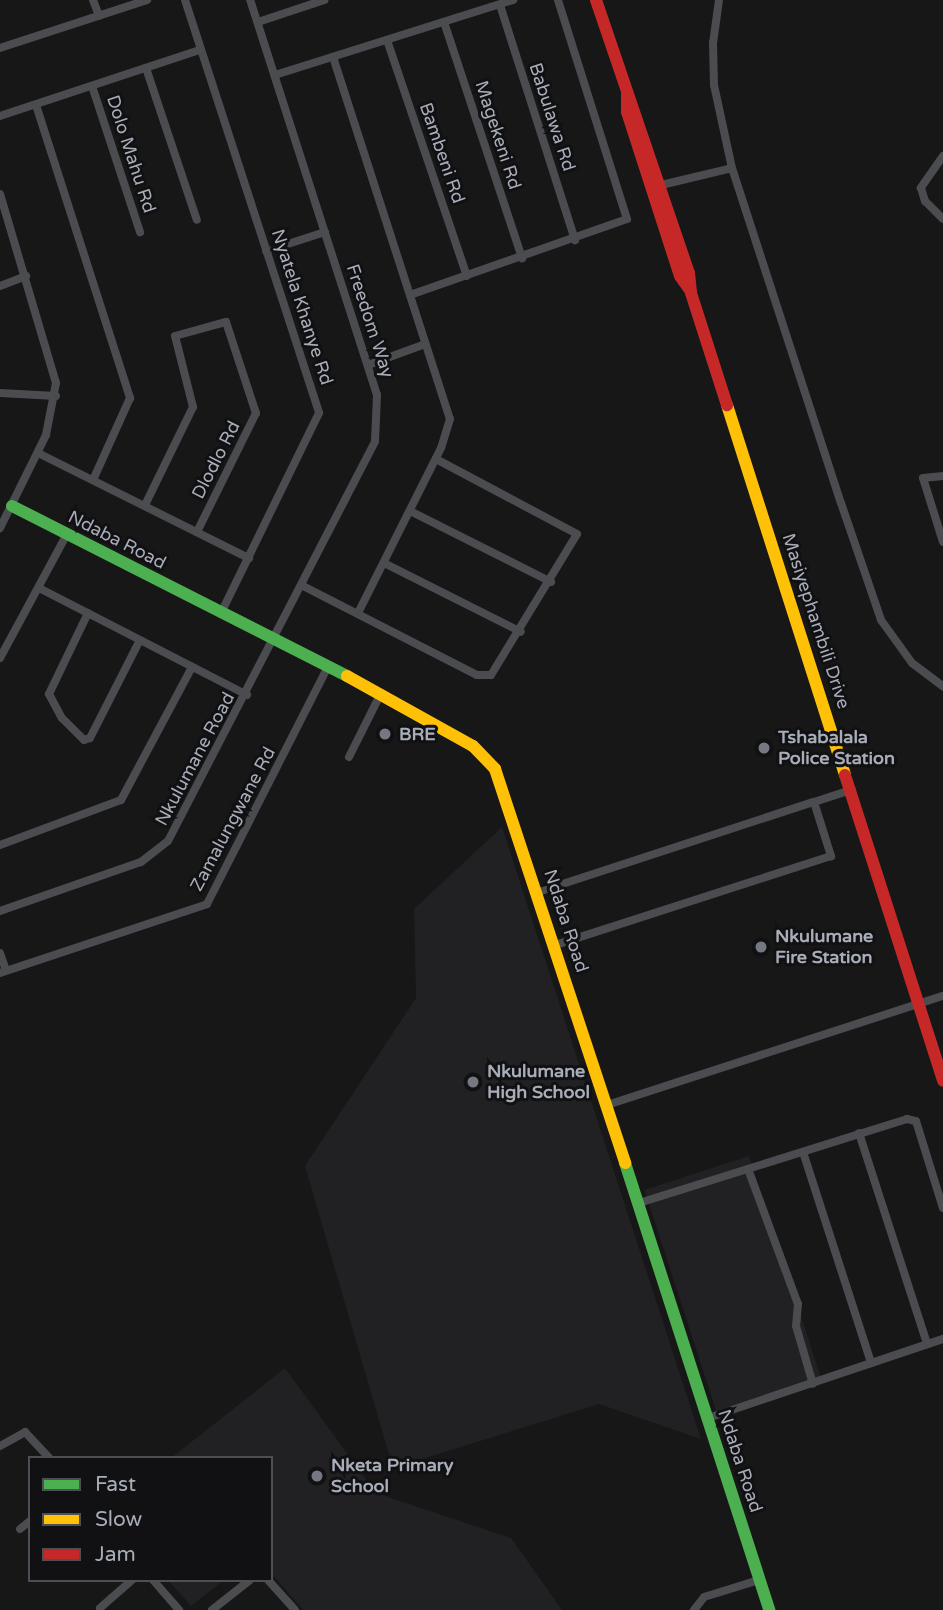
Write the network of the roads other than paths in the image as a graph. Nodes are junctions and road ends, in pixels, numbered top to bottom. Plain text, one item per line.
1 (93, 0) edge
2 (147, 0) edge
3 (185, 0) edge
4 (250, 0) edge
5 (324, 0) edge
6 (513, 0) edge
7 (558, 0) edge
8 (596, 0) edge
9 (719, 0) edge
10 (500, 5) junction
11 (99, 16) junction
12 (258, 22) junction
13 (444, 22) junction
14 (387, 40) junction
15 (0, 48) edge
16 (200, 50) junction
17 (333, 57) junction
18 (146, 68) junction
19 (275, 75) junction
20 (92, 86) junction
21 (36, 104) junction
22 (0, 116) edge
23 (943, 156) edge
24 (732, 168) junction
25 (656, 186) junction
26 (0, 194) edge
27 (943, 219) edge
28 (197, 220) dead end
29 (4, 222) edge
30 (140, 232) dead end
31 (324, 232) junction
32 (575, 240) junction
33 (266, 251) junction
34 (522, 258) junction
35 (26, 276) junction
36 (467, 276) junction
37 (0, 286) edge
38 (410, 295) junction
39 (425, 344) junction
40 (368, 365) junction
41 (0, 393) edge
42 (56, 396) junction
43 (38, 453) junction
44 (436, 459) junction
45 (943, 476) edge
46 (93, 480) junction
47 (145, 505) junction
48 (12, 506) junction
49 (410, 511) junction
50 (0, 528) edge
51 (197, 531) junction
52 (66, 534) junction
53 (943, 542) edge
54 (250, 558) junction
55 (384, 564) junction
56 (551, 582) junction
57 (303, 586) junction
58 (39, 588) junction
59 (88, 613) junction
60 (221, 613) junction
61 (358, 613) junction
62 (521, 632) junction
63 (140, 640) junction
64 (275, 640) junction
65 (0, 658) edge
66 (192, 667) junction
67 (328, 667) junction
68 (943, 686) edge
69 (381, 693) junction
70 (247, 695) junction
71 (349, 757) dead end
72 (852, 790) junction
73 (814, 802) junction
74 (0, 845) edge
75 (538, 892) junction
76 (0, 911) edge
77 (555, 945) junction
78 (0, 953) edge
79 (3, 972) edge
80 (943, 996) edge
81 (918, 1004) junction
82 (943, 1081) edge
83 (607, 1105) junction
84 (859, 1133) junction
85 (803, 1152) junction
86 (748, 1169) junction
87 (639, 1203) junction
88 (943, 1208) edge
89 (943, 1339) edge
90 (927, 1344) junction
91 (871, 1363) junction
92 (813, 1384) junction
93 (708, 1418) junction
94 (0, 1446) edge
95 (47, 1456) edge
96 (28, 1523) edge
97 (20, 1529) dead end
98 (759, 1580) junction
99 (130, 1582) edge
100 (155, 1582) edge
101 (247, 1582) edge
102 (270, 1582) edge
103 (100, 1608) dead end
104 (179, 1610) edge
105 (212, 1610) edge
106 (295, 1610) edge
107 (694, 1610) edge
108 (769, 1610) edge

1 - 11 street
2 - 11 street
3 - 16 street, Nyatela Khanye Rd
4 - 12 street, Freedom Way
5 - 12 street
6 - 10 street
7 - 32 street
8 - 25 street, Masiyephambili Drive
9 - 24 street
10 - 13 street
10 - 32 street, Babulawa Rd
11 - 15 street
12 - 19 street, Freedom Way
13 - 14 street
13 - 34 street, Magekeni Rd
14 - 17 street
14 - 36 street, Bambeni Rd
16 - 18 street
16 - 33 street, Nyatela Khanye Rd
17 - 19 street
17 - 38 street
18 - 20 street
18 - 28 street
19 - 31 street, Freedom Way
20 - 21 street
20 - 30 street, Dolo Mahu Rd
21 - 22 street
21 - 46 street
23 - 27 street
24 - 25 street
24 - 68 street
25 - 72 street, Masiyephambili Drive
26 - 29 street
29 - 35 street
31 - 33 street
31 - 40 street, Freedom Way
32 - 34 street
33 - 54 street, Nyatela Khanye Rd
34 - 36 street
35 - 37 street
35 - 42 street
36 - 38 street
38 - 39 street
39 - 40 street
39 - 44 street
40 - 57 street, Freedom Way
41 - 42 street
42 - 43 street
43 - 46 street
43 - 48 street
44 - 49 street
44 - 56 street
45 - 53 street
46 - 47 street
47 - 51 street
47 - 51 street, Dlodlo Rd
48 - 50 street
48 - 52 street, Ndaba Road
49 - 55 street
49 - 56 street
51 - 54 street
52 - 58 street
52 - 60 street, Ndaba Road
54 - 60 street, Nyatela Khanye Rd
55 - 61 street
55 - 62 street
56 - 62 street
57 - 61 street
57 - 64 street, Freedom Way
58 - 59 street
58 - 65 street
59 - 63 street
59 - 63 street
60 - 64 street, Ndaba Road
61 - 62 street
63 - 66 street
64 - 67 street, Ndaba Road
64 - 70 street, Nkulumane Road
66 - 70 street
66 - 74 street
67 - 69 street, Ndaba Road
67 - 79 street, Zamalungwane Rd
69 - 71 street
69 - 75 street, Ndaba Road
70 - 76 street, Nkulumane Road
72 - 73 street
72 - 81 street, Masiyephambili Drive
73 - 75 street
73 - 77 street
75 - 77 street, Ndaba Road
77 - 83 street, Ndaba Road
78 - 79 street
80 - 81 street
81 - 82 street, Masiyephambili Drive
81 - 83 street
83 - 87 street, Ndaba Road
84 - 85 street
84 - 88 street
84 - 90 street
85 - 86 street
85 - 91 street
86 - 87 street
86 - 92 street
87 - 93 street, Ndaba Road
89 - 90 street
90 - 91 street
91 - 92 street
92 - 93 street
93 - 98 street, Ndaba Road
94 - 95 street
96 - 97 street
98 - 107 street
98 - 108 street, Ndaba Road
99 - 103 street
100 - 104 street
101 - 105 street
102 - 106 street

